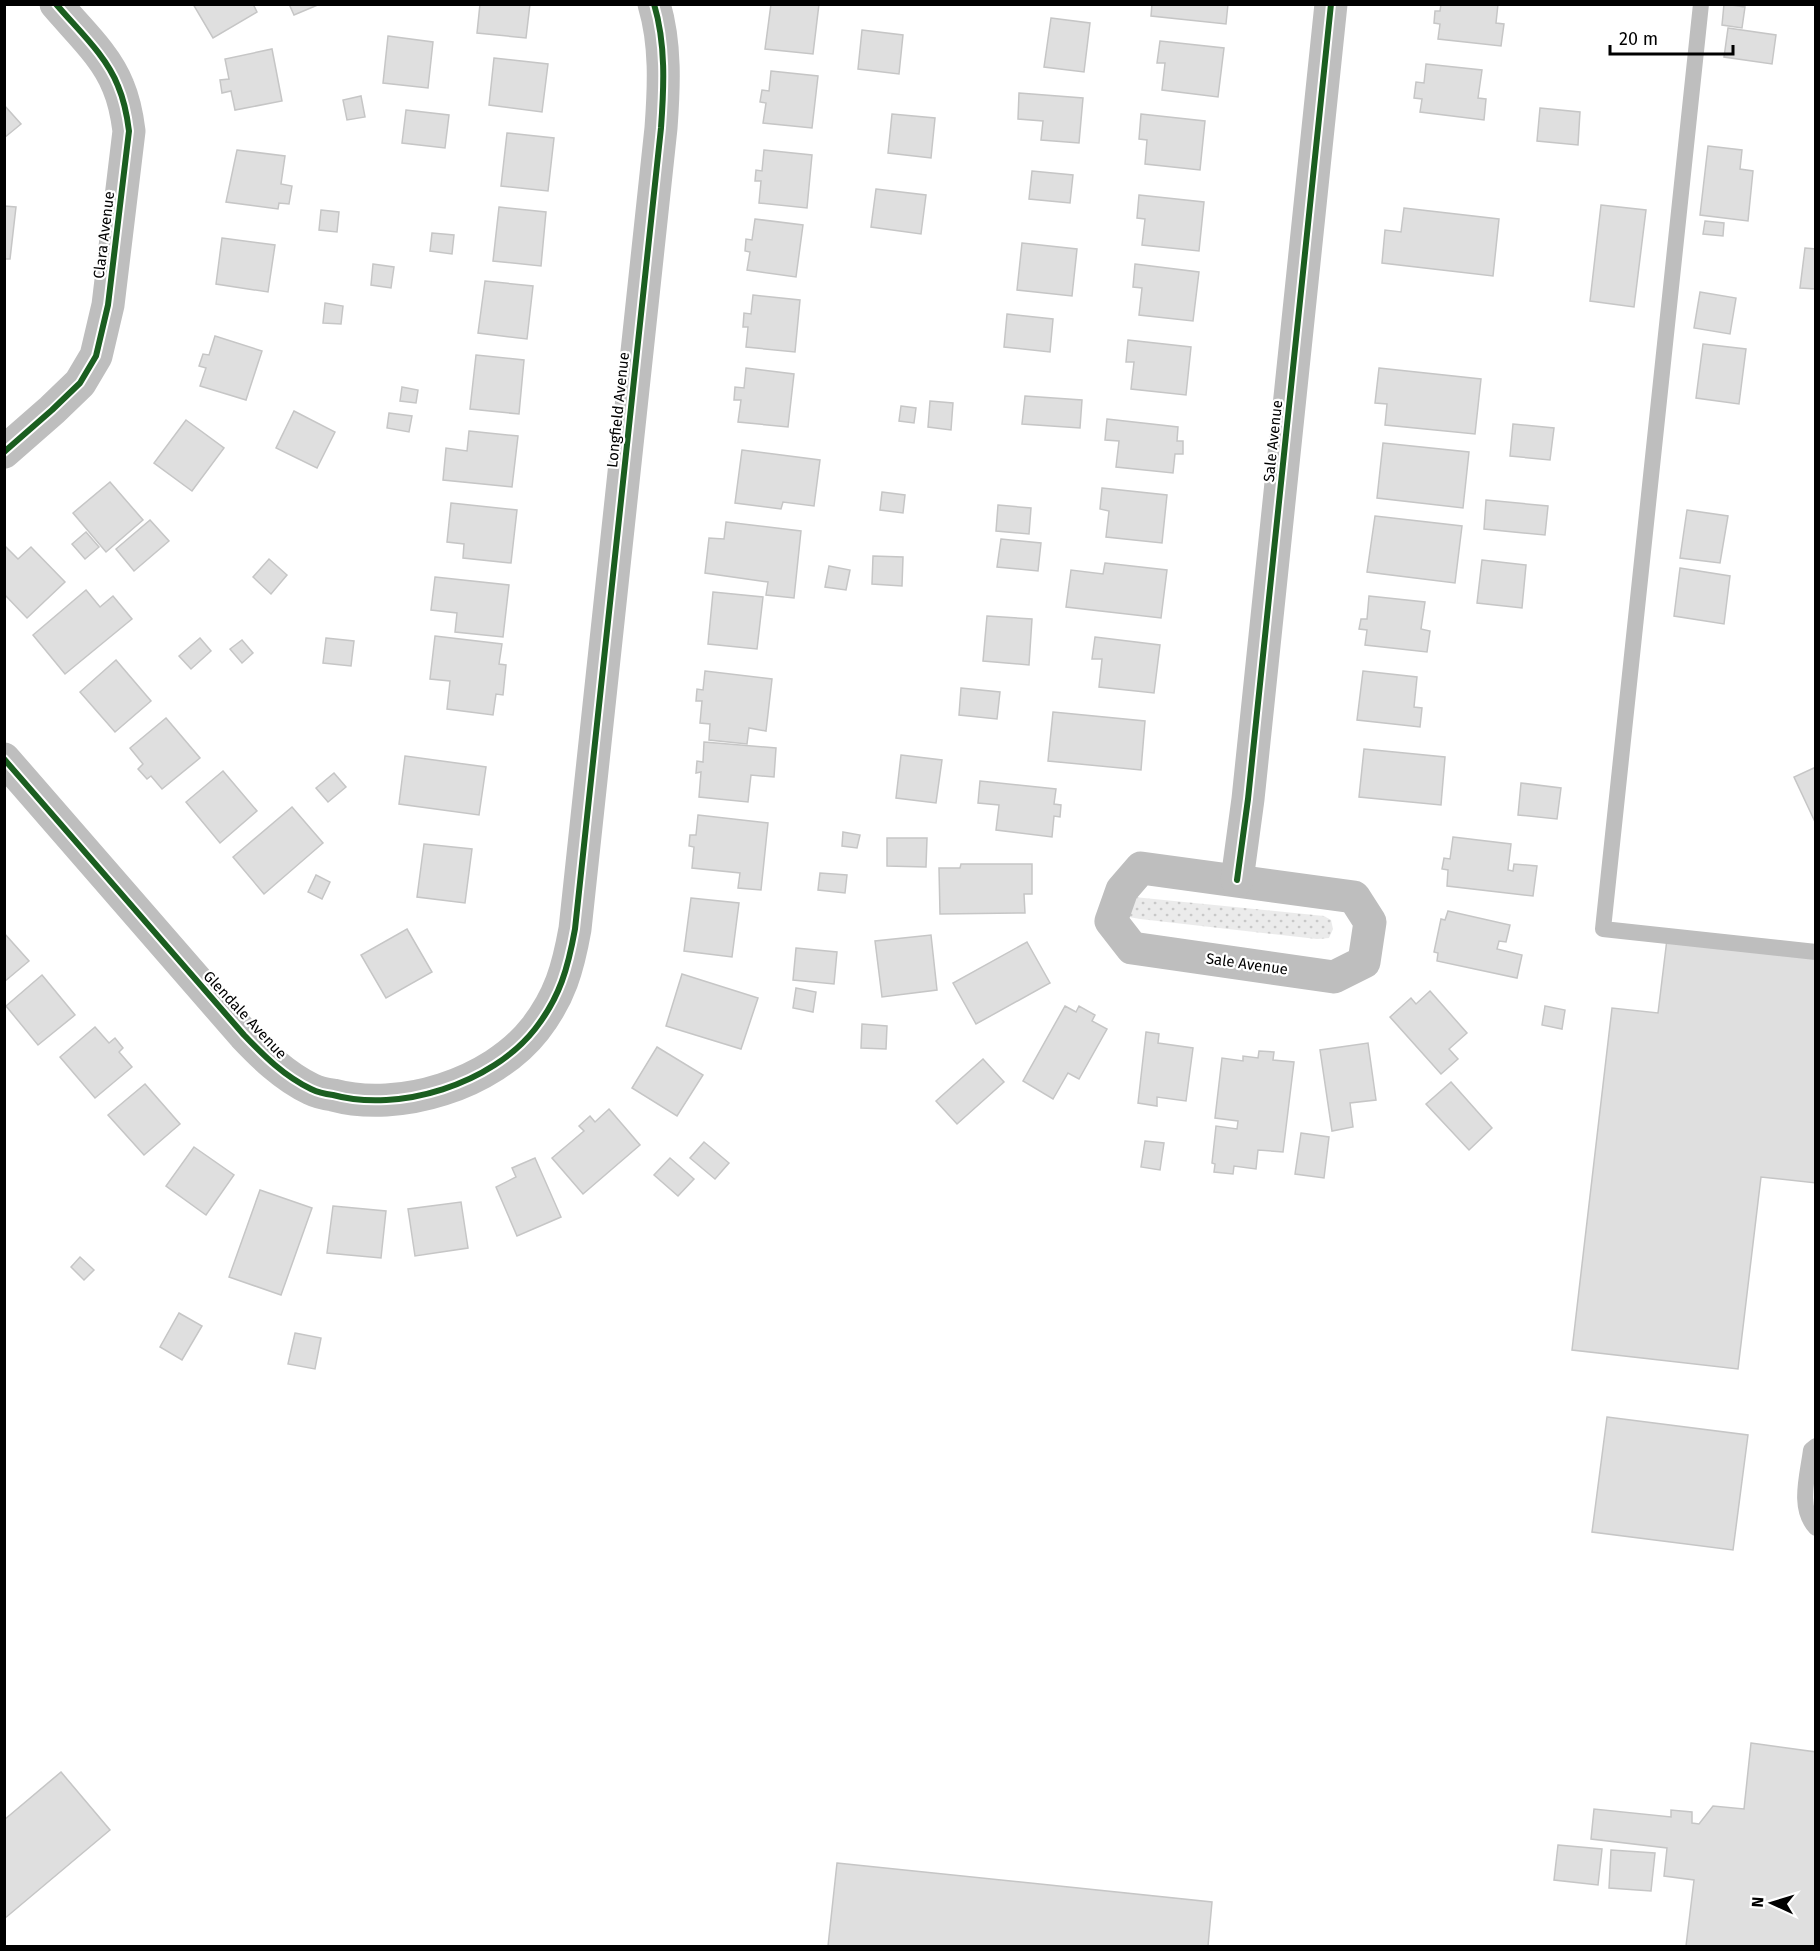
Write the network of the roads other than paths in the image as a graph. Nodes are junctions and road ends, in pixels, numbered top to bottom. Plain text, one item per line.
1 (56, 4) edge
2 (654, 4) edge
3 (1331, 4) edge
4 (1701, 4) edge
5 (4, 452) edge
6 (4, 759) edge
7 (586, 819) joint
8 (1237, 880) junction
9 (1815, 952) edge
10 (1815, 1446) edge
11 (1815, 1528) edge

1 - 5 street, Clara Avenue
2 - 7 street, Longfield Avenue
3 - 8 street, Sale Avenue
4 - 9 lane
6 - 7 street, Glendale Avenue
8 - 8 street, Sale Avenue
10 - 11 lane

